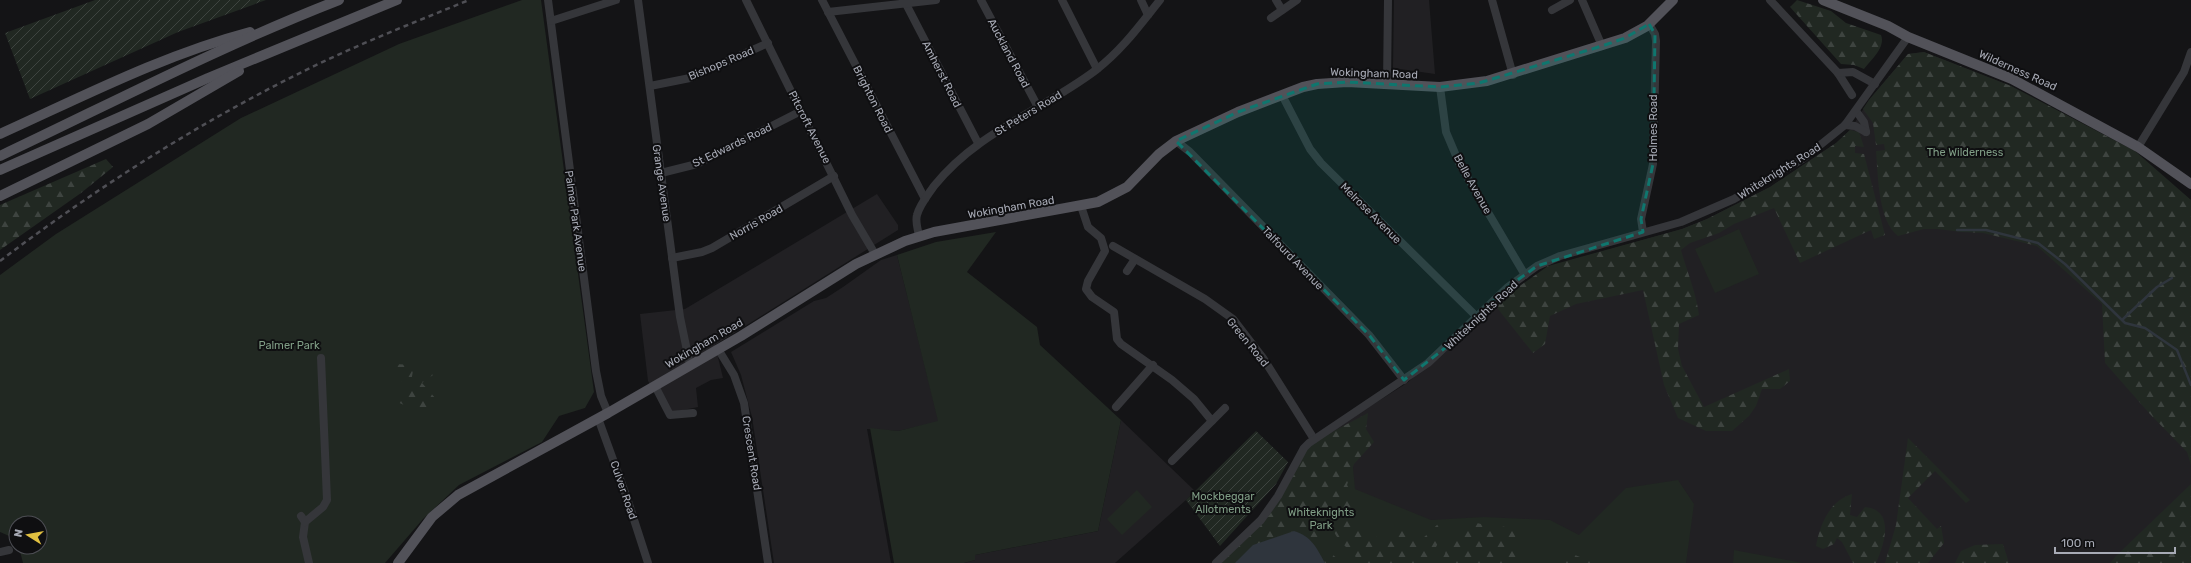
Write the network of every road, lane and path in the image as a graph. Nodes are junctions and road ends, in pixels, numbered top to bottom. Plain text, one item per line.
1 (339, 0) edge
2 (397, 0) edge
3 (548, 0) edge
4 (616, 0) edge
5 (638, 0) edge
6 (746, 0) edge
7 (822, 0) edge
8 (936, 0) edge
9 (981, 0) edge
10 (1062, 0) edge
11 (1141, 0) edge
12 (1160, 0) edge
13 (1276, 0) edge
14 (1297, 0) edge
15 (1388, 0) edge
16 (1492, 0) edge
17 (1570, 0) edge
18 (1582, 0) edge
19 (1673, 0) edge
20 (1770, 0) edge
21 (1823, 0) edge
22 (906, 4) junction
23 (1282, 10) junction
24 (1552, 10) dead end
25 (828, 12) junction
26 (1148, 15) junction
27 (1271, 18) dead end
28 (551, 24) junction
29 (1649, 24) junction
30 (278, 25) junction
31 (1908, 37) junction
32 (768, 43) junction
33 (1602, 46) junction
34 (2191, 52) edge
35 (261, 57) junction
36 (1097, 69) junction
37 (1838, 73) junction
38 (1513, 75) junction
39 (1387, 84) junction
40 (1875, 84) junction
41 (650, 86) junction
42 (1440, 87) junction
43 (1282, 95) junction
44 (1852, 95) dead end
45 (1038, 107) junction
46 (801, 111) junction
47 (1856, 111) junction
48 (1845, 126) junction
49 (0, 134) edge
50 (1176, 141) junction
51 (978, 144) junction
52 (2138, 147) junction
53 (0, 156) edge
54 (0, 170) edge
55 (661, 173) junction
56 (834, 176) junction
57 (2191, 184) edge
58 (0, 196) edge
59 (925, 199) junction
60 (1080, 206) junction
61 (1643, 232) junction
62 (919, 236) junction
63 (1113, 246) dead end
64 (875, 254) junction
65 (672, 258) junction
66 (1135, 259) junction
67 (1128, 271) dead end
68 (1525, 275) junction
69 (1477, 317) junction
70 (718, 349) junction
71 (321, 358) dead end
72 (690, 365) junction
73 (1153, 365) junction
74 (1404, 380) junction
75 (655, 386) junction
76 (1116, 407) dead end
77 (1225, 408) dead end
78 (608, 413) junction
79 (693, 413) dead end
80 (598, 418) junction
81 (1212, 421) junction
82 (1314, 439) junction
83 (1172, 461) dead end
84 (309, 563) edge
85 (398, 563) edge
86 (648, 563) edge
87 (768, 563) edge
88 (1216, 563) edge

1 - 30 main road
2 - 35 main road
3 - 28 street, Palmer Park Avenue
4 - 28 street
5 - 41 street, Grange Avenue
6 - 32 street, Pitcroft Avenue
7 - 25 street, Brighton Road
8 - 22 street
9 - 45 street, Auckland Road
10 - 36 street
11 - 26 street
12 - 26 street, St Peters Road
13 - 23 street
14 - 23 street
15 - 39 street
16 - 38 street
17 - 24 street
18 - 33 street
19 - 29 main road, Wokingham Road
20 - 37 street
21 - 31 main road, Wilderness Road
22 - 25 street
22 - 51 street, Amherst Road
23 - 27 street
25 - 59 street, Brighton Road
26 - 36 street, St Peters Road
28 - 78 street, Palmer Park Avenue
29 - 33 main road, Wokingham Road
29 - 61 street, Holmes Road
30 - 49 main road
30 - 53 main road
31 - 40 street, Whiteknights Road
31 - 52 main road, Wilderness Road
32 - 41 street, Bishops Road
32 - 46 street, Pitcroft Avenue
33 - 38 main road, Wokingham Road
34 - 52 street
35 - 54 main road
35 - 58 main road
36 - 45 street, St Peters Road
37 - 40 street
37 - 44 street
38 - 42 main road, Wokingham Road
39 - 42 main road, Wokingham Road
39 - 43 main road, Wokingham Road
40 - 47 street, Whiteknights Road
41 - 55 street, Grange Avenue
42 - 68 street, Belle Avenue
43 - 50 main road, Wokingham Road
43 - 69 street, Melrose Avenue
45 - 51 street, St Peters Road
46 - 55 street, St Edwards Road
46 - 56 street, Pitcroft Avenue
47 - 48 street, Whiteknights Road
47 - 48 street
48 - 61 street, Whiteknights Road
50 - 60 main road, Wokingham Road
50 - 74 street, Talfourd Avenue
51 - 59 street, St Peters Road
52 - 57 main road, Wilderness Road
55 - 65 street, Grange Avenue
56 - 64 street, Pitcroft Avenue
56 - 65 street, Norris Road
59 - 62 street, St Peters Road
60 - 62 main road, Wokingham Road
60 - 73 street
61 - 68 street, Whiteknights Road
62 - 64 main road, Wokingham Road
63 - 66 street, Green Road
64 - 70 main road, Wokingham Road
65 - 72 street, Grange Avenue
66 - 67 street
66 - 82 street, Green Road
68 - 69 street, Whiteknights Road
69 - 74 street, Whiteknights Road
70 - 72 main road, Wokingham Road
70 - 87 street, Crescent Road
71 - 84 street
72 - 75 main road, Wokingham Road
73 - 76 street
73 - 81 street
74 - 82 street, Whiteknights Road
75 - 78 main road, Wokingham Road
75 - 79 street
77 - 81 street
78 - 80 main road, Wokingham Road
80 - 85 main road, Wokingham Road
80 - 86 street, Culver Road
81 - 83 street
82 - 88 street, Whiteknights Road

